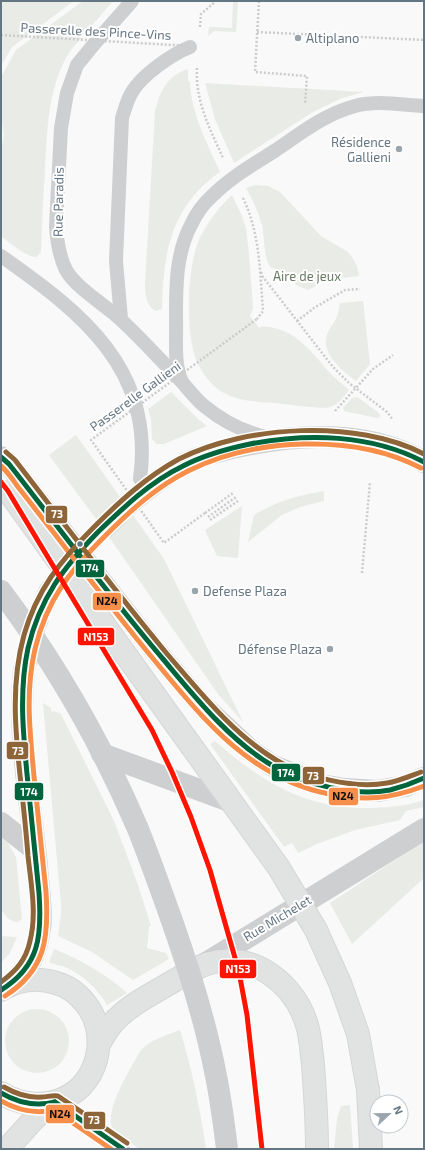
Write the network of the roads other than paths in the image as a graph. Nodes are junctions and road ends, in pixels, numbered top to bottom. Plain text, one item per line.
1 (132, 1) edge
2 (190, 46) road end
3 (424, 106) edge
4 (1, 256) edge
5 (121, 319) junction
6 (184, 384) junction
7 (277, 439) junction
8 (1, 457) edge
9 (424, 462) edge
10 (140, 479) dead end
11 (5, 486) edge
12 (130, 503) tunnel mouth
13 (1, 591) edge
14 (24, 670) tunnel mouth
15 (102, 754) junction
16 (424, 778) edge
17 (232, 802) junction
18 (1, 823) edge
19 (424, 829) edge
20 (35, 850) junction
21 (201, 966) junction
22 (5, 988) edge
23 (99, 1044) junction
24 (1, 1094) edge
25 (55, 1102) junction
26 (8, 1149) edge
27 (123, 1149) edge
28 (227, 1149) edge
29 (317, 1149) edge
30 (371, 1149) edge

1 - 5 lane, Rue Paradis
2 - 5 lane
3 - 6 lane
4 - 10 lane
5 - 6 lane, Rue Paradis
6 - 7 lane, Rue Paradis
7 - 9 street
7 - 12 street
8 - 16 street, bridge
11 - 17 main road, bridge
13 - 15 street, bridge
14 - 20 street
15 - 17 street, bridge
15 - 28 street, bridge
17 - 30 main road, bridge
18 - 20 street
19 - 21 street, Rue Michelet
20 - 22 street
21 - 23 main road, Rue Michelet
21 - 29 main road
22 - 23 main road
23 - 25 main road
24 - 25 main road
25 - 26 main road
25 - 27 lane

